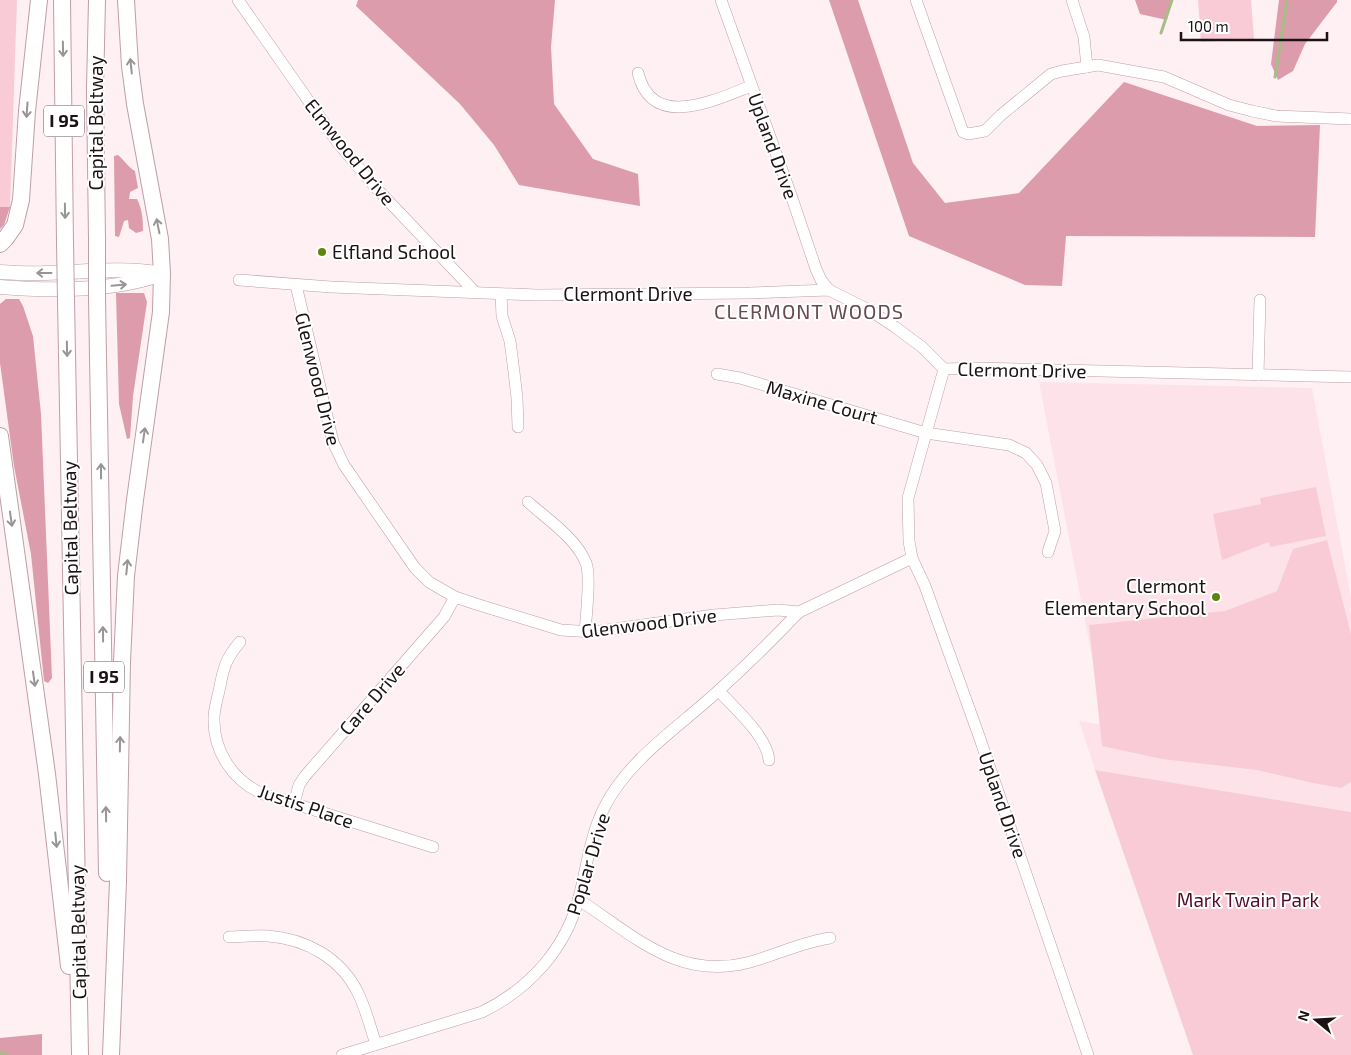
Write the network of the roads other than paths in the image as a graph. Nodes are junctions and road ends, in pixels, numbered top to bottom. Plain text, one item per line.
1 (38, 0) edge
2 (62, 0) edge
3 (96, 0) edge
4 (126, 0) edge
5 (238, 0) edge
6 (721, 0) edge
7 (916, 0) edge
8 (1072, 0) edge
9 (1087, 67) junction
10 (638, 73) dead end
11 (751, 86) junction
12 (1351, 119) edge
13 (0, 244) edge
14 (0, 272) edge
15 (162, 274) junction
16 (239, 280) dead end
17 (296, 285) junction
18 (0, 287) edge
19 (829, 290) junction
20 (475, 292) junction
21 (501, 294) junction
22 (1260, 300) dead end
23 (944, 368) junction
24 (717, 374) dead end
25 (1258, 374) junction
26 (1351, 377) edge
27 (518, 427) dead end
28 (926, 433) junction
29 (0, 436) edge
30 (528, 502) dead end
31 (1048, 552) dead end
32 (912, 558) junction
33 (455, 597) junction
34 (799, 612) junction
35 (585, 632) junction
36 (240, 642) dead end
37 (718, 691) junction
38 (769, 760) dead end
39 (294, 804) junction
40 (432, 847) dead end
41 (579, 900) junction
42 (229, 937) dead end
43 (830, 938) dead end
44 (376, 1044) junction
45 (75, 1055) edge
46 (80, 1055) edge
47 (111, 1055) edge
48 (342, 1055) edge
49 (1088, 1055) edge

1 -> 13 highway
2 -> 46 highway, Capital Beltway / I 95, bridge
47 -> 3 highway, Capital Beltway / I 95, bridge
15 -> 4 highway
5 - 20 street, Elmwood Drive
6 - 11 street, Upland Drive
7 - 9 street
8 - 9 street
9 - 12 street
10 - 11 street
11 - 19 street, Upland Drive
15 -> 14 main road
18 -> 15 main road
47 -> 15 highway
16 - 17 street, Clermont Drive
17 - 20 street, Clermont Drive
17 - 33 street, Glenwood Drive
19 - 21 street, Clermont Drive
19 - 23 street, Clermont Drive
20 - 21 street, Clermont Drive
21 - 27 street
22 - 25 street
23 - 25 street, Clermont Drive
23 - 28 street
24 - 28 street, Maxine Court
25 - 26 street, Clermont Drive
28 - 31 street, Maxine Court
28 - 32 street
29 -> 45 highway
30 - 35 street
32 - 34 street, Glenwood Drive
32 - 49 street, Upland Drive
33 - 35 street, Glenwood Drive
33 - 39 street, Care Drive
34 - 35 street, Glenwood Drive
34 - 37 street, Poplar Drive
36 - 39 street, Justis Place
37 - 38 street
37 - 41 street, Poplar Drive
39 - 40 street, Justis Place
41 - 43 street
41 - 44 street, Poplar Drive
42 - 44 street
44 - 48 street, Poplar Drive

